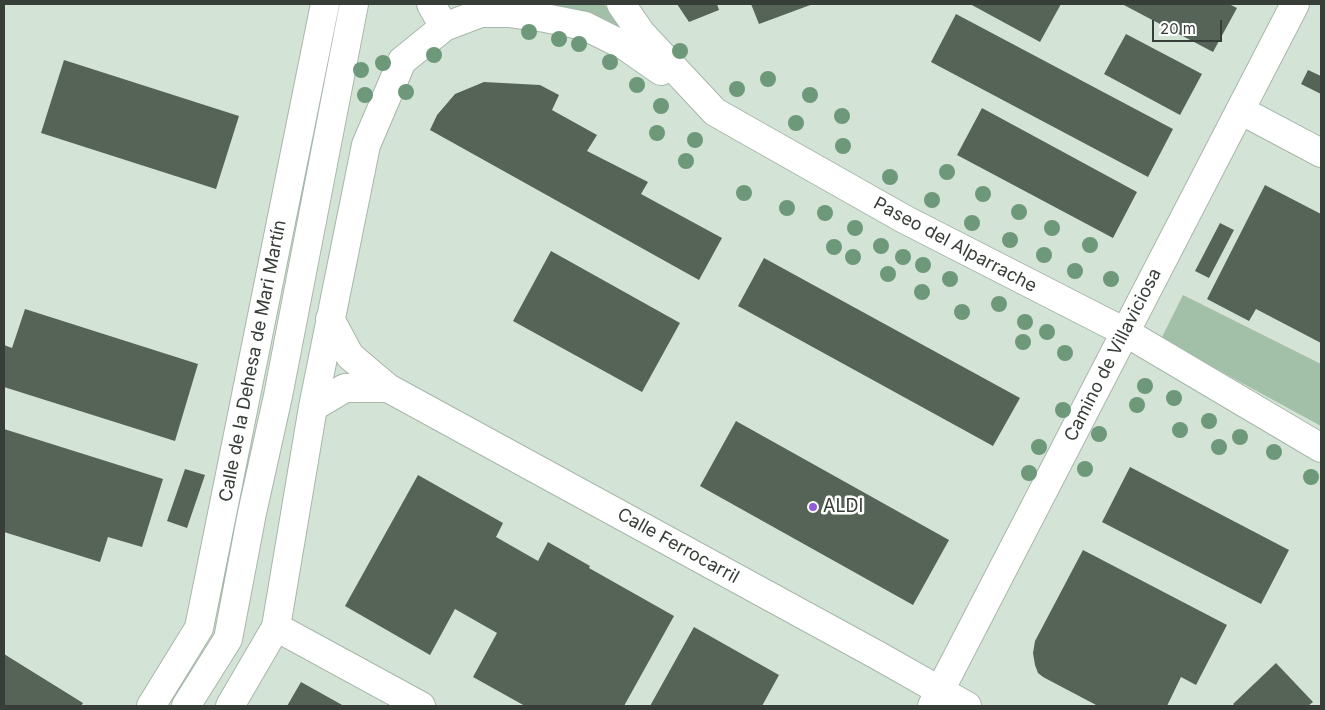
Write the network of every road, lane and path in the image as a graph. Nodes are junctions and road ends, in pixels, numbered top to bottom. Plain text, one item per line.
1 (325, 4) edge
2 (354, 4) edge
3 (431, 4) edge
4 (621, 4) edge
5 (1295, 4) edge
6 (487, 8) edge
7 (444, 27) junction
8 (1240, 110) junction
9 (715, 112) junction
10 (1321, 153) edge
11 (330, 319) junction
12 (1125, 332) junction
13 (388, 388) junction
14 (313, 407) junction
15 (1321, 448) edge
16 (276, 627) junction
17 (936, 699) edge
18 (151, 706) edge
19 (186, 706) edge
20 (230, 706) edge
21 (421, 706) edge
22 (967, 706) edge

1 - 18 street, Calle de la Dehesa de Mari Martín
2 - 19 street, Calle de la Dehesa de Mari Martín
3 - 7 street
4 - 9 street, Paseo del Alparrache
5 - 8 street, Camino de Villaviciosa
6 - 7 street
6 - 9 street
7 - 11 street
8 - 10 street
8 - 12 street, Camino de Villaviciosa
9 - 12 street, Paseo del Alparrache
11 - 13 street, Calle Ferrocarril
11 - 14 street
12 - 15 street, Paseo del Alparrache
12 - 17 street, Camino de Villaviciosa
13 - 14 street, Calle Ferrocarril
13 - 17 street, Calle Ferrocarril
14 - 16 street
16 - 20 street
16 - 21 street
17 - 22 street, Calle Ferrocarril

